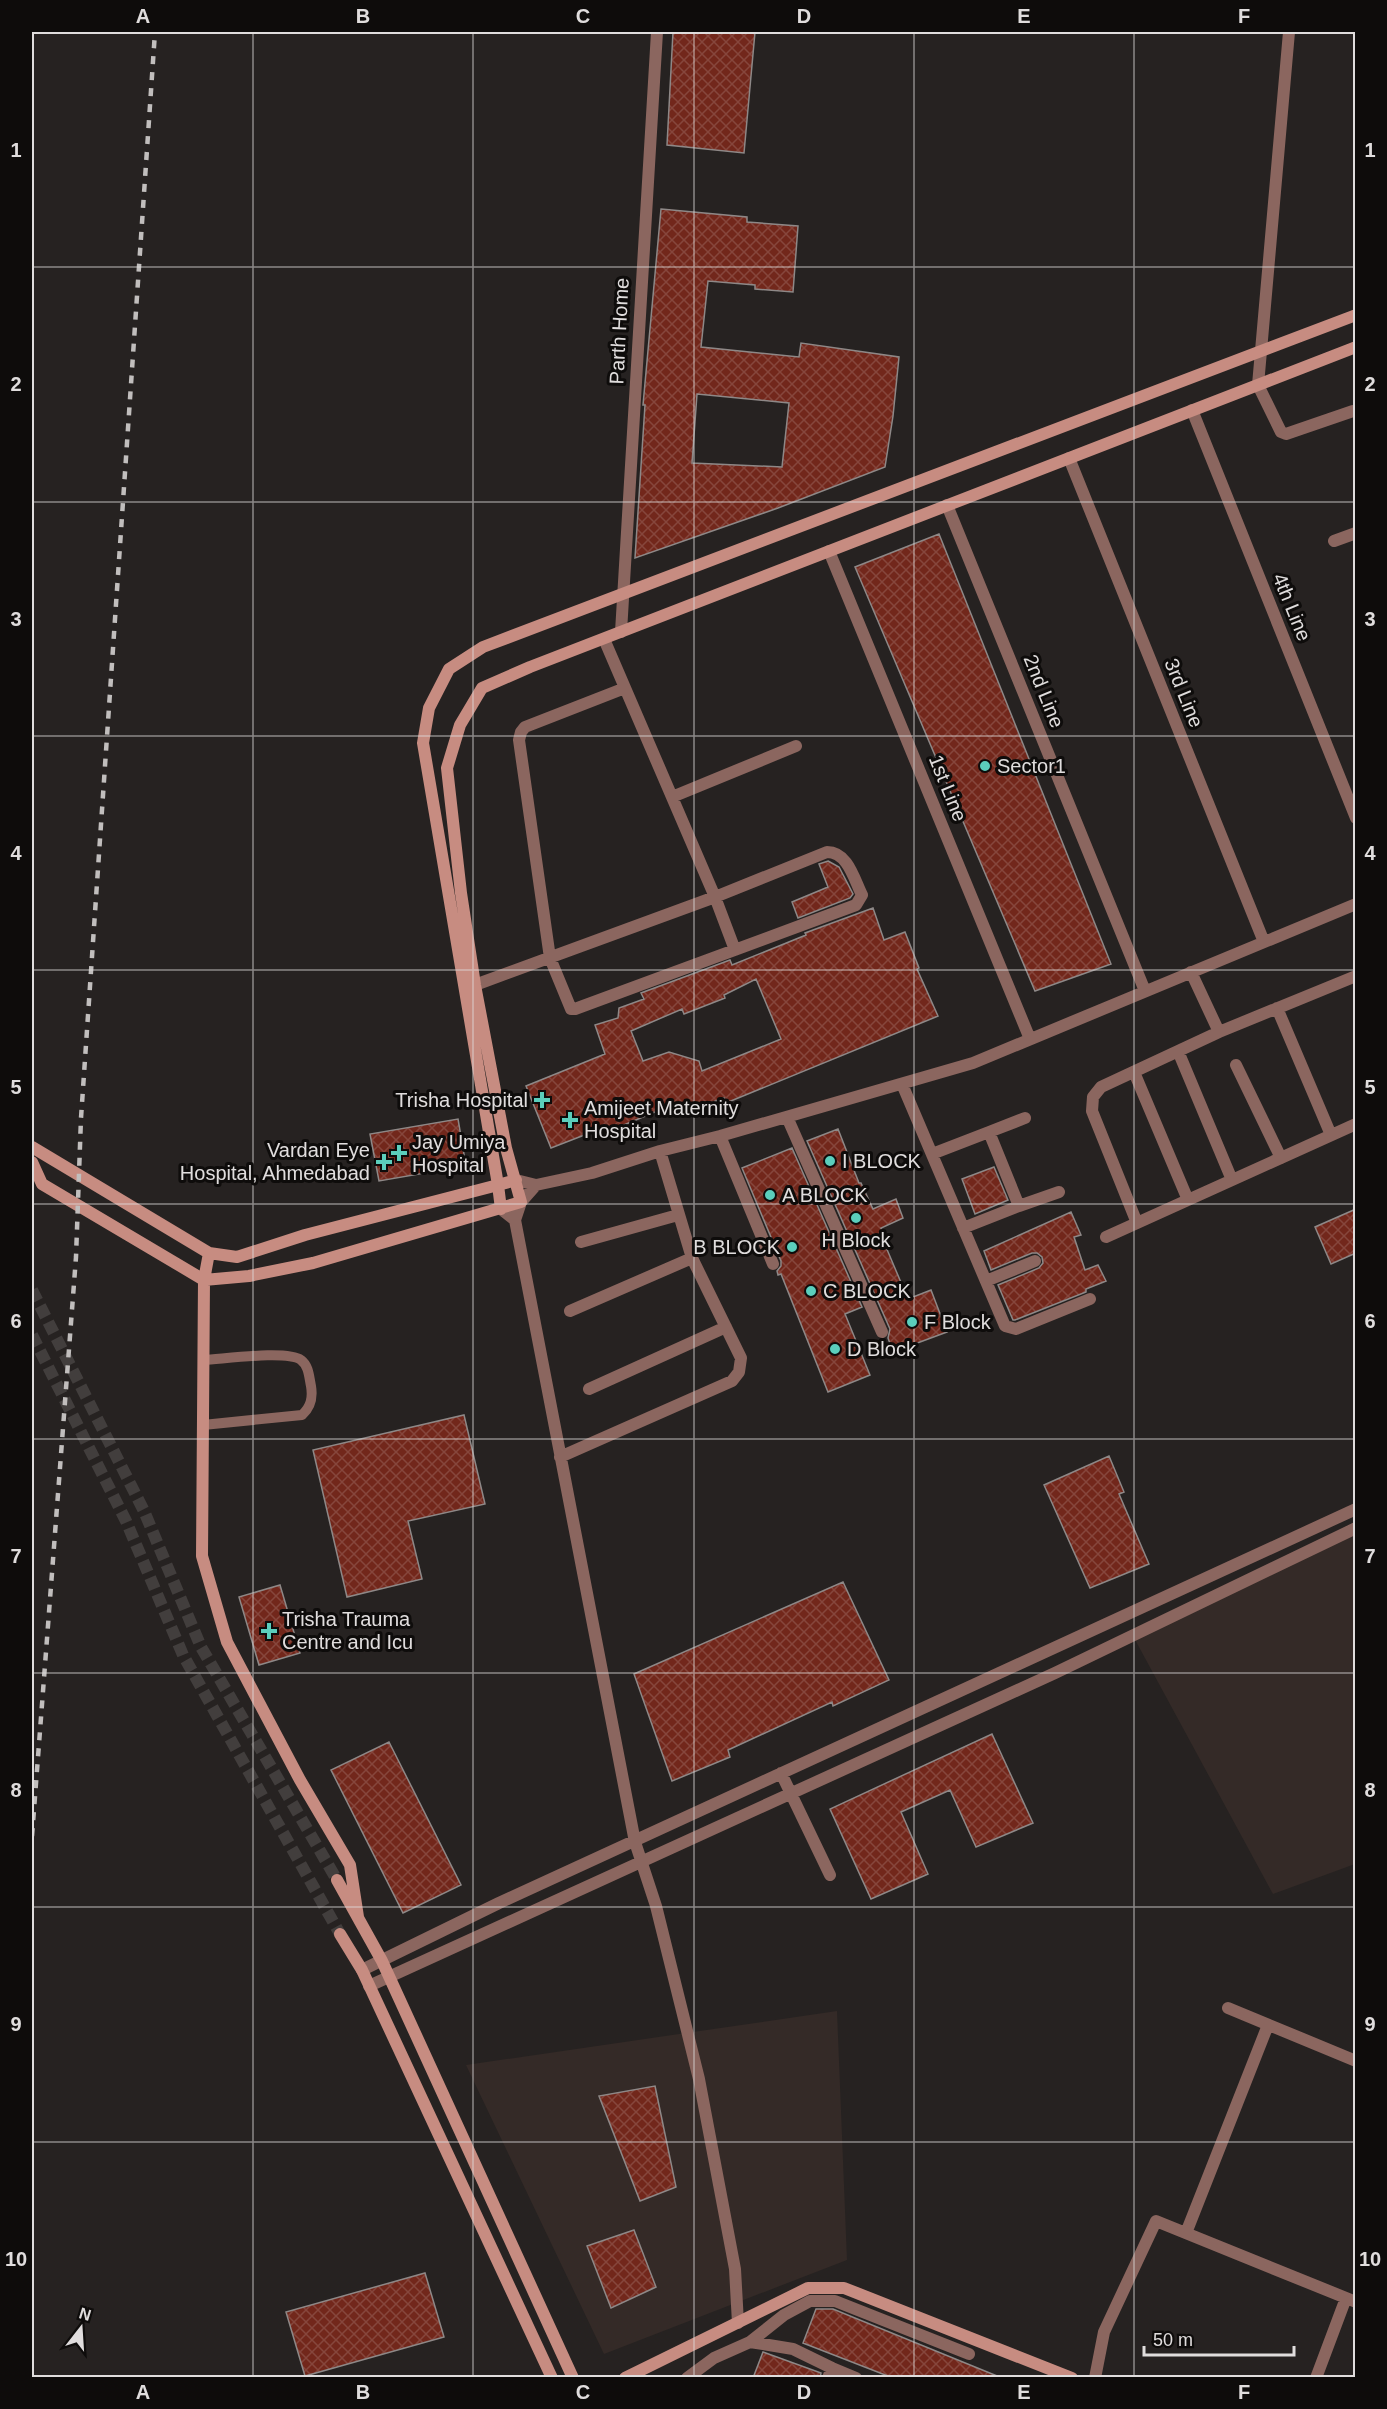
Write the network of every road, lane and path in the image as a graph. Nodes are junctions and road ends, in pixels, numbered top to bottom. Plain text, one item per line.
1 (657, 32) edge
2 (1289, 32) edge
3 (1356, 315) edge
4 (1356, 347) edge
5 (1261, 351) junction
6 (1258, 385) junction
7 (1192, 410) junction
8 (1353, 411) dead end
9 (1069, 458) junction
10 (947, 506) junction
11 (1356, 533) edge
12 (1334, 541) dead end
13 (829, 551) junction
14 (623, 594) junction
15 (621, 632) junction
16 (604, 639) junction
17 (625, 688) junction
18 (796, 746) dead end
19 (672, 797) junction
20 (1356, 818) edge
21 (715, 897) junction
22 (1356, 904) edge
23 (1264, 942) junction
24 (735, 950) junction
25 (550, 958) junction
26 (1191, 972) junction
27 (1356, 976) edge
28 (475, 985) junction
29 (1145, 991) junction
30 (1276, 1008) junction
31 (1219, 1032) junction
32 (1030, 1040) junction
33 (1178, 1051) junction
34 (1236, 1065) dead end
35 (1134, 1072) junction
36 (902, 1084) junction
37 (787, 1117) junction
38 (1025, 1118) dead end
39 (1356, 1124) edge
40 (989, 1132) junction
41 (1331, 1135) junction
42 (720, 1136) junction
43 (32, 1147) edge
44 (660, 1151) junction
45 (932, 1154) junction
46 (1281, 1158) junction
47 (32, 1162) edge
48 (516, 1180) junction
49 (1232, 1180) junction
50 (498, 1185) junction
51 (536, 1185) junction
52 (1059, 1192) dead end
53 (1188, 1200) junction
54 (521, 1202) junction
55 (1019, 1206) junction
56 (501, 1209) junction
57 (678, 1215) junction
58 (515, 1220) junction
59 (1137, 1223) junction
60 (963, 1228) junction
61 (1106, 1237) dead end
62 (581, 1242) dead end
63 (209, 1253) junction
64 (692, 1258) junction
65 (1035, 1261) dead end
66 (773, 1264) dead end
67 (204, 1280) junction
68 (986, 1281) junction
69 (1090, 1299) dead end
70 (570, 1311) dead end
71 (726, 1327) junction
72 (882, 1332) dead end
73 (204, 1360) junction
74 (589, 1389) dead end
75 (203, 1425) junction
76 (560, 1457) junction
77 (1356, 1509) edge
78 (1356, 1528) edge
79 (781, 1773) junction
80 (791, 1794) junction
81 (635, 1842) junction
82 (642, 1863) junction
83 (830, 1875) dead end
84 (338, 1880) tunnel mouth
85 (358, 1917) junction
86 (340, 1934) tunnel mouth
87 (382, 1961) junction
88 (362, 1970) junction
89 (389, 1977) junction
90 (369, 1986) junction
91 (1228, 2008) dead end
92 (1268, 2025) junction
93 (1356, 2061) edge
94 (1186, 2233) junction
95 (1351, 2300) edge
96 (738, 2323) junction
97 (750, 2342) junction
98 (969, 2354) dead end
99 (830, 2373) edge
100 (552, 2378) edge
101 (573, 2378) edge
102 (625, 2378) edge
103 (687, 2378) edge
104 (856, 2378) edge
105 (1072, 2378) edge
106 (1095, 2378) edge
107 (1316, 2378) edge

1 - 14 street, Parth Home
2 - 5 street
3 - 5 street
4 - 6 street
5 - 6 street
5 - 14 street
6 - 7 street
6 - 8 street
7 - 9 street
7 - 20 street, 4th Line
9 - 10 street
9 - 23 street, 3rd Line
10 - 13 street
10 - 29 street, 2nd Line
11 - 12 street
13 - 15 street
13 - 32 street, 1st Line
14 - 15 street, Parth Home
14 - 50 street
15 - 16 street
16 - 17 street
16 - 28 street
17 - 19 street
17 - 25 street
18 - 19 street
19 - 21 street
21 - 24 street
21 - 24 street
21 - 25 street
22 - 23 street
23 - 26 street
24 - 25 street
25 - 28 street
26 - 29 street
26 - 31 street
27 - 30 street
28 - 48 street
29 - 32 street
30 - 31 street
30 - 41 street
31 - 33 street
32 - 36 street
33 - 35 street
33 - 49 street
34 - 46 street
35 - 53 street
35 - 59 street
36 - 37 street
36 - 45 street
37 - 42 street
37 - 72 street
38 - 40 street
39 - 41 street
40 - 45 street
40 - 55 street
41 - 46 street
42 - 44 street
42 - 66 street
43 - 63 street
44 - 51 street
44 - 57 street
45 - 60 street
46 - 49 street
47 - 67 street
48 - 50 street
48 - 51 street
48 - 54 street
49 - 53 street
50 - 56 street
50 - 63 street
51 - 54 street
52 - 55 street
53 - 59 street
54 - 56 street
54 - 58 street
55 - 60 street
56 - 58 street
56 - 67 street
57 - 62 street
57 - 64 street
58 - 76 street
59 - 61 street
60 - 68 street
63 - 67 street
64 - 70 street
64 - 71 street
65 - 68 street
67 - 73 street
68 - 69 street
71 - 74 street
71 - 76 street
73 - 75 street
73 - 75 lane
75 - 85 street
76 - 81 street
77 - 79 street
78 - 80 street
79 - 80 street
79 - 81 street
80 - 82 street
80 - 83 street
81 - 82 street
81 - 87 street
82 - 89 street
82 - 96 street
84 - 85 street
85 - 87 street
86 - 88 street
87 - 88 street
87 - 89 street
88 - 90 street
89 - 90 street
89 - 101 street
90 - 100 street
91 - 92 street
92 - 93 street
92 - 94 street
94 - 95 street
94 - 106 street
95 - 107 street
96 - 102 street
96 - 105 street
97 - 98 street
97 - 99 street
97 - 103 street
99 - 104 street

